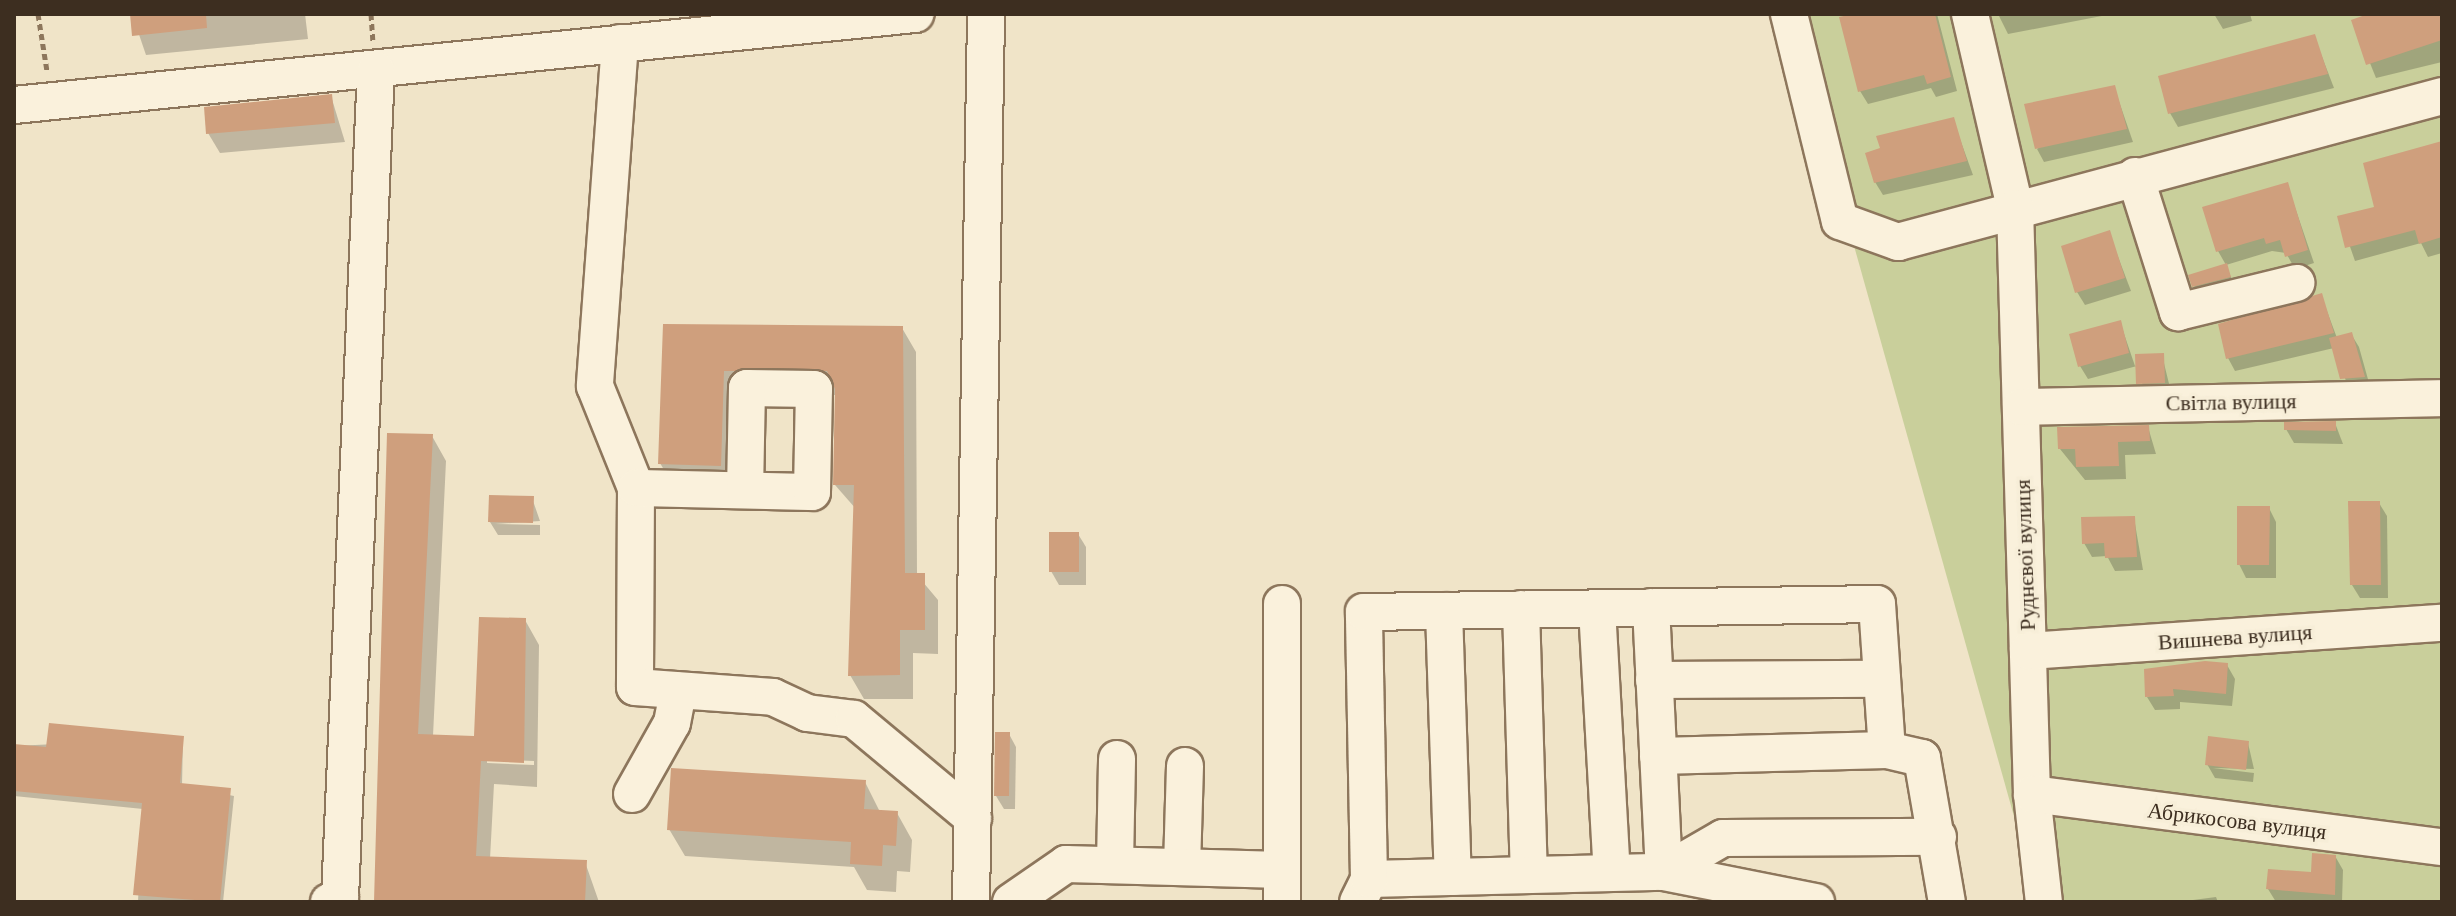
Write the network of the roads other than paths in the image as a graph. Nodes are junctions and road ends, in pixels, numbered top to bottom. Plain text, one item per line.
1 (915, 14) edge
2 (986, 14) edge
3 (1789, 14) edge
4 (1970, 14) edge
5 (620, 43) junction
6 (376, 70) junction
7 (2442, 96) edge
8 (14, 105) edge
9 (2135, 176) junction
10 (2015, 208) junction
11 (2296, 283) dead end
12 (2442, 398) edge
13 (2021, 407) junction
14 (636, 488) junction
15 (745, 490) dead end
16 (1282, 604) dead end
17 (1651, 607) junction
18 (1597, 608) junction
19 (1521, 609) junction
20 (1444, 611) junction
21 (2442, 623) edge
22 (2028, 651) junction
23 (1882, 679) junction
24 (1654, 680) junction
25 (678, 691) junction
26 (1887, 750) junction
27 (1658, 756) junction
28 (1117, 759) dead end
29 (1185, 766) dead end
30 (632, 794) dead end
31 (2032, 794) junction
32 (973, 818) junction
33 (1938, 837) junction
34 (2442, 847) edge
35 (1115, 865) junction
36 (1182, 867) junction
37 (1664, 872) junction
38 (1612, 873) junction
39 (1529, 875) junction
40 (1453, 877) junction
41 (1282, 886) edge
42 (1364, 891) edge
43 (329, 902) edge
44 (971, 902) edge
45 (1011, 902) edge
46 (1816, 902) edge
47 (1947, 902) edge
48 (2044, 902) edge

1 - 5 street
2 - 32 street
3 - 10 street
4 - 10 street, Руднєвої вулиця
5 - 6 street
5 - 14 street
6 - 8 street
6 - 43 street
7 - 9 street
9 - 10 street
9 - 11 street
10 - 13 street, Руднєвої вулиця
12 - 13 street, Світла вулиця
13 - 22 street, Руднєвої вулиця
14 - 15 street
14 - 25 street
16 - 41 street
17 - 18 street
17 - 23 street
17 - 24 street
18 - 19 street
18 - 38 street
19 - 20 street
19 - 39 street
20 - 40 street
20 - 42 street
21 - 22 street, Вишнева вулиця
22 - 31 street, Руднєвої вулиця
23 - 24 street
23 - 26 street
24 - 27 street
25 - 30 street
25 - 32 street
26 - 27 street
26 - 33 street
27 - 37 street
28 - 35 street
29 - 36 street
31 - 34 street, Абрикосова вулиця
31 - 48 street, Руднєвої вулиця
32 - 44 street
33 - 37 street
33 - 47 street
35 - 36 street
35 - 45 street
36 - 41 street
37 - 38 street
37 - 46 street
38 - 39 street
39 - 40 street
40 - 42 street

